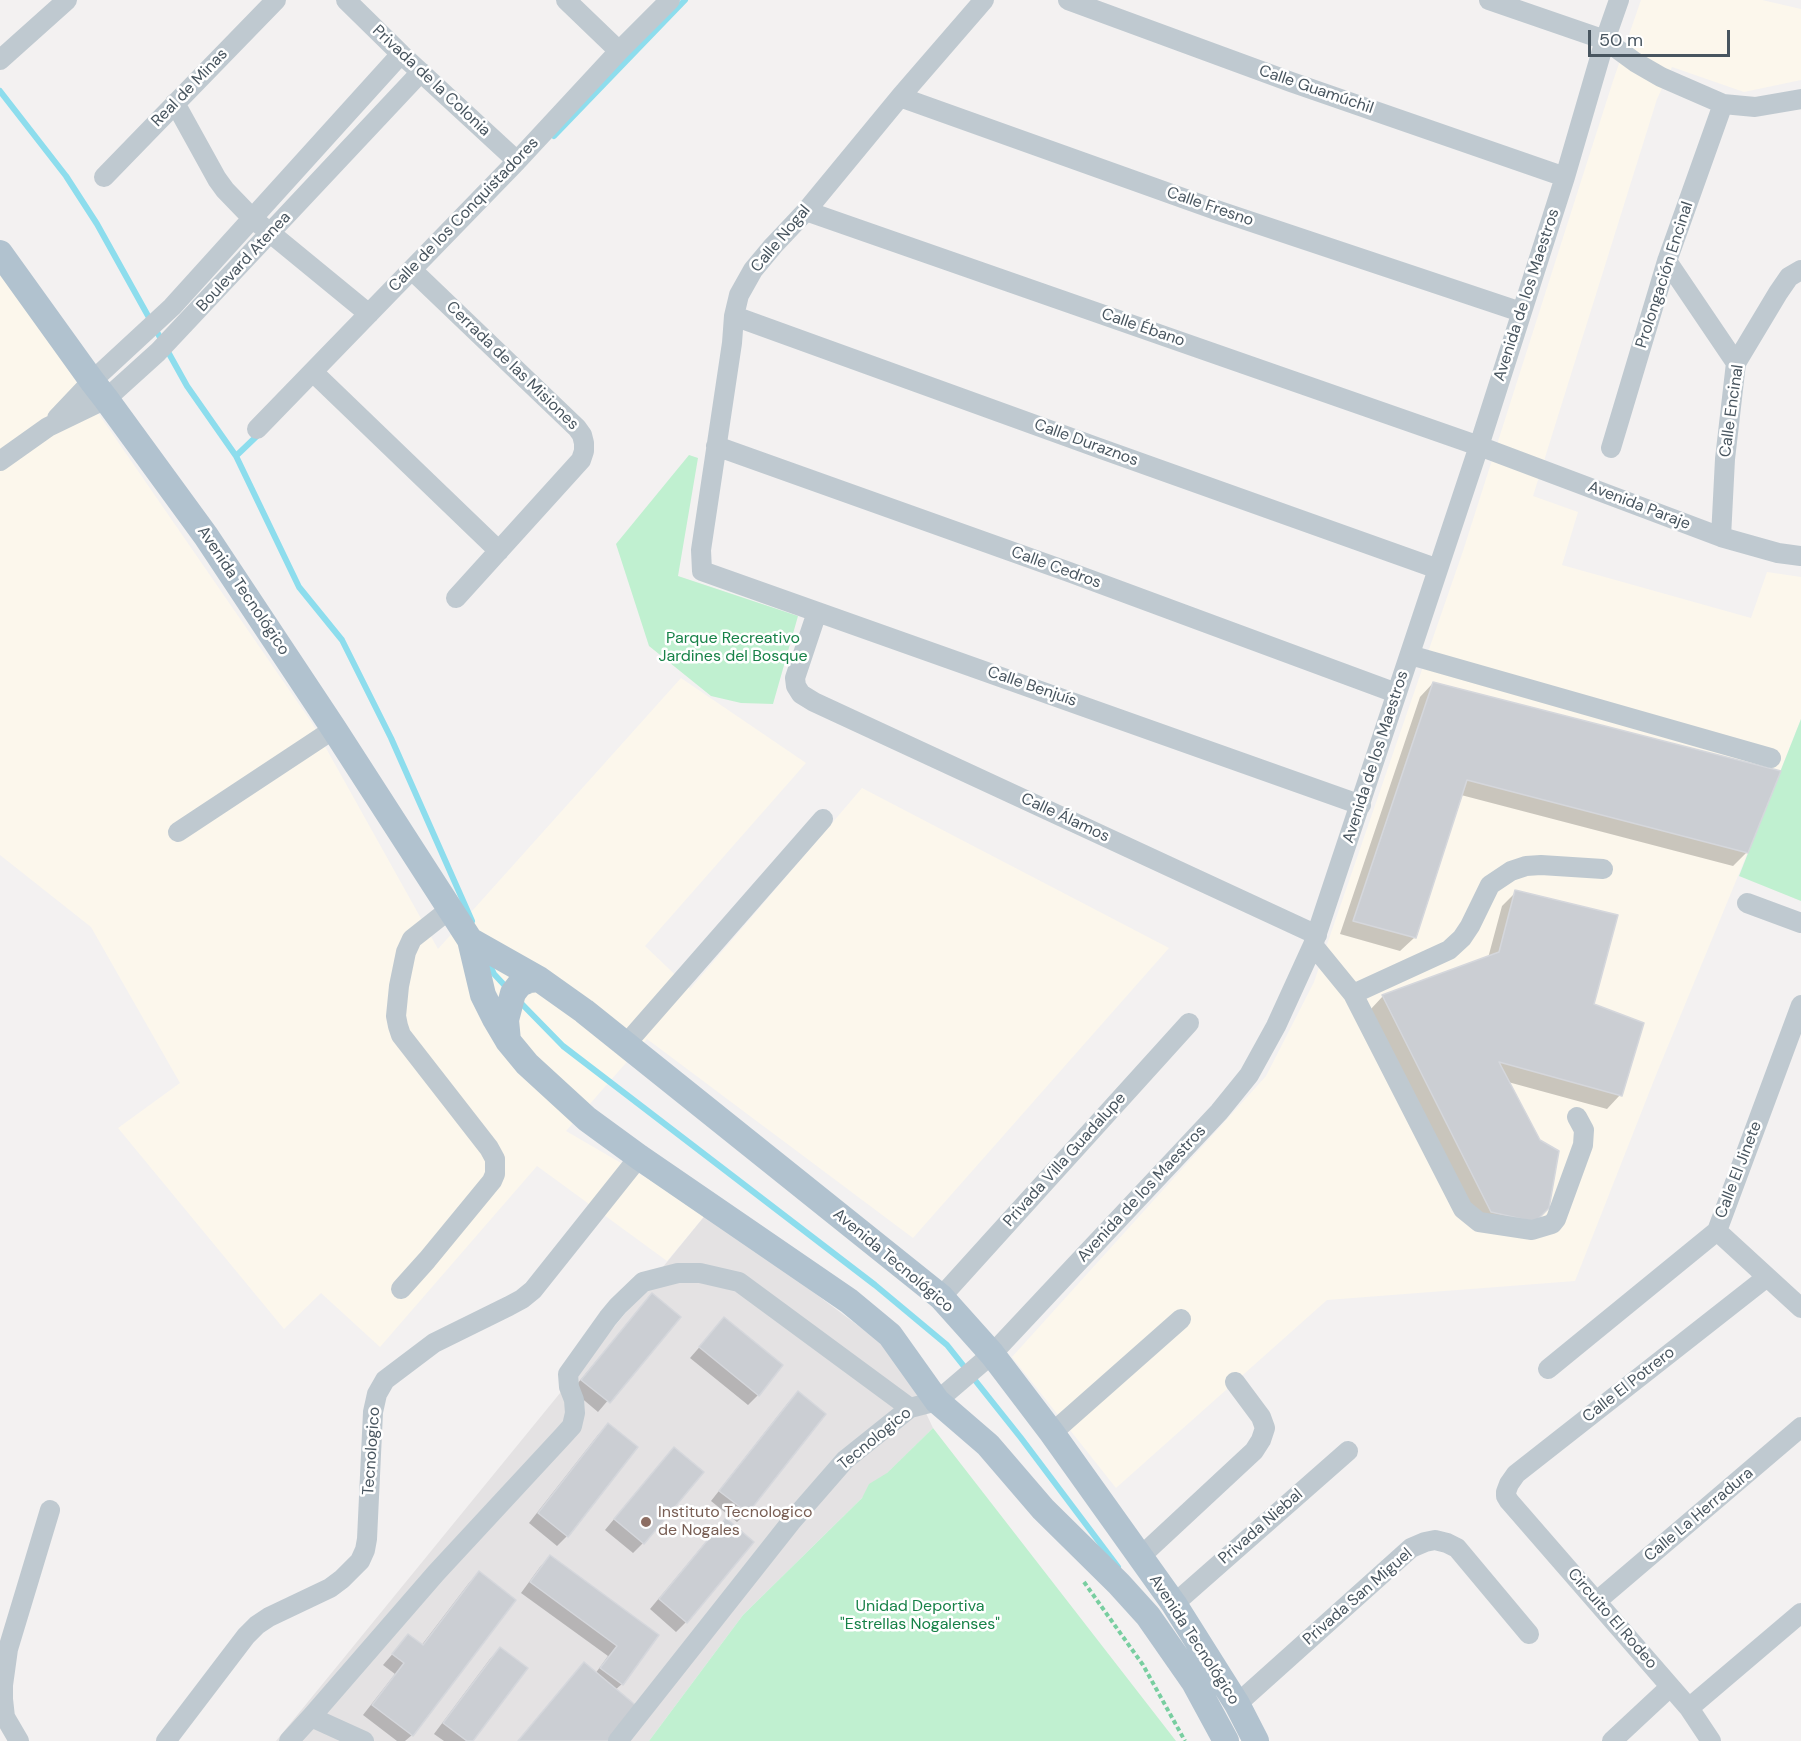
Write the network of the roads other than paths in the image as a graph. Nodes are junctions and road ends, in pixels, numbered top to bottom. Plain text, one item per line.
1 (68, 0) edge
2 (276, 0) edge
3 (346, 0) edge
4 (566, 0) edge
5 (670, 0) edge
6 (984, 0) edge
7 (1068, 0) edge
8 (1489, 0) edge
9 (1619, 0) edge
10 (1605, 40) junction
11 (619, 51) junction
12 (401, 54) junction
13 (0, 60) edge
14 (421, 72) junction
15 (900, 97) junction
16 (1801, 99) edge
17 (175, 103) junction
18 (1723, 104) junction
19 (517, 161) junction
20 (104, 177) dead end
21 (1565, 177) junction
22 (806, 211) junction
23 (252, 219) junction
24 (271, 233) junction
25 (0, 253) edge
26 (1667, 261) junction
27 (412, 270) junction
28 (1801, 270) edge
29 (1521, 312) junction
30 (369, 314) junction
31 (734, 316) junction
32 (1736, 363) junction
33 (313, 372) junction
34 (99, 390) junction
35 (258, 429) dead end
36 (716, 446) junction
37 (1479, 446) junction
38 (1611, 448) dead end
39 (0, 461) edge
40 (1721, 537) junction
41 (499, 551) junction
42 (1801, 555) edge
43 (1438, 569) junction
44 (702, 571) joint
45 (456, 598) dead end
46 (817, 612) junction
47 (1410, 655) junction
48 (1396, 693) junction
49 (334, 729) junction
50 (1771, 758) dead end
51 (1361, 805) junction
52 (823, 819) dead end
53 (178, 832) dead end
54 (1602, 869) dead end
55 (1747, 903) dead end
56 (450, 909) junction
57 (1801, 923) edge
58 (470, 940) junction
59 (1315, 940) junction
60 (539, 979) junction
61 (1353, 994) junction
62 (1801, 1005) edge
63 (1189, 1023) dead end
64 (508, 1041) junction
65 (626, 1044) junction
66 (1577, 1117) dead end
67 (639, 1157) junction
68 (1717, 1230) junction
69 (1767, 1277) junction
70 (401, 1289) dead end
71 (941, 1297) junction
72 (1801, 1308) edge
73 (1181, 1319) dead end
74 (989, 1357) junction
75 (1548, 1369) dead end
76 (1234, 1382) dead end
77 (943, 1396) junction
78 (910, 1408) junction
79 (1801, 1427) edge
80 (1052, 1433) junction
81 (1348, 1451) dead end
82 (1509, 1501) joint
83 (50, 1510) dead end
84 (1140, 1557) junction
85 (1597, 1601) junction
86 (1174, 1604) junction
87 (1801, 1613) edge
88 (1529, 1634) dead end
89 (1670, 1687) junction
90 (1237, 1704) junction
91 (1689, 1707) junction
92 (311, 1717) junction
93 (19, 1741) edge
94 (166, 1741) edge
95 (289, 1741) edge
96 (364, 1741) edge
97 (618, 1741) edge
98 (1226, 1741) edge
99 (1256, 1741) edge
100 (1612, 1741) edge
101 (1711, 1741) edge

1 - 13 street
2 - 17 street, Real de Minas
3 - 12 street, Privada de la Colonia
4 - 11 street
5 - 11 street, Calle de los Conquistadores
6 - 15 street, Calle Nogal
7 - 21 street, Calle Guamúchil
8 - 10 street
9 - 10 street, Avenida de los Maestros
10 - 18 street
10 - 21 street, Avenida de los Maestros
11 - 19 street, Calle de los Conquistadores
12 - 14 street, Privada de la Colonia
12 - 23 street, Boulevard Atenea
14 - 19 street, Privada de la Colonia
14 - 24 street, Boulevard Atenea
15 - 22 street, Calle Nogal
15 - 29 street, Calle Fresno
16 - 18 street
17 - 20 street, Real de Minas
17 - 23 street
18 - 26 street, Prolongación Encinal
19 - 27 street, Calle de los Conquistadores
21 - 29 street, Avenida de los Maestros
22 - 31 street, Calle Nogal
22 - 37 street, Calle Ébano
23 - 24 street
23 - 34 street, Boulevard Atenea
24 - 30 street
24 - 34 street, Boulevard Atenea
25 - 34 main road, Avenida Tecnológico
26 - 32 street
26 - 38 street, Prolongación Encinal
27 - 30 street, Calle de los Conquistadores
27 - 41 street, Cerrada de las Misiones
28 - 32 street, Calle Encinal
29 - 37 street, Avenida de los Maestros
30 - 33 street, Calle de los Conquistadores
31 - 36 street, Calle Nogal
31 - 43 street, Calle Duraznos
32 - 40 street, Calle Encinal
33 - 35 street, Calle de los Conquistadores
33 - 41 street
34 - 39 street, Boulevard Atenea
34 - 49 main road, Avenida Tecnológico
36 - 44 street, Calle Nogal
36 - 48 street, Calle Cedros
37 - 40 street, Avenida Paraje
37 - 43 street, Avenida de los Maestros
40 - 42 street, Avenida Paraje
41 - 45 street, Cerrada de las Misiones
43 - 47 street, Avenida de los Maestros
44 - 46 street, Calle Benjuís
46 - 51 street, Calle Benjuís
46 - 59 street, Calle Álamos
47 - 48 street, Avenida de los Maestros
47 - 50 street
48 - 51 street, Avenida de los Maestros
49 - 53 street
49 - 56 main road, Avenida Tecnológico
51 - 59 street, Avenida de los Maestros
52 - 65 street
54 - 61 street
55 - 57 street
56 - 58 main road, Avenida Tecnológico
56 - 70 street
58 - 60 main road, Avenida Tecnológico
58 - 64 main road, Avenida Tecnológico
59 - 61 street
59 - 74 street, Avenida de los Maestros
60 - 64 main road
60 - 65 main road, Avenida Tecnológico
61 - 66 street
62 - 68 street, Calle El Jinete
63 - 71 street, Privada Villa Guadalupe
64 - 67 main road, Avenida Tecnológico
65 - 71 main road, Avenida Tecnológico
67 - 77 main road, Avenida Tecnológico
67 - 94 street, Tecnologico
68 - 69 street
68 - 75 street, Calle El Jinete
69 - 72 street
69 - 82 street, Calle El Potrero
71 - 74 main road, Avenida Tecnológico
73 - 80 street
74 - 77 street, Avenida de los Maestros
74 - 80 main road, Avenida Tecnológico
76 - 84 street
77 - 78 street, Tecnologico
77 - 98 main road, Avenida Tecnológico
78 - 92 street
78 - 97 street, Tecnologico
79 - 85 street, Calle La Herradura
80 - 84 main road, Avenida Tecnológico
81 - 86 street, Privada Niebal
82 - 85 street, Circuito El Rodeo
83 - 93 street
84 - 86 main road, Avenida Tecnológico
85 - 89 street, Circuito El Rodeo
86 - 90 main road, Avenida Tecnológico
87 - 91 street
88 - 90 street, Privada San Miguel
89 - 91 street, Circuito El Rodeo
89 - 100 street
90 - 99 main road, Avenida Tecnológico
91 - 101 street, Circuito El Rodeo
92 - 95 street
92 - 96 street

